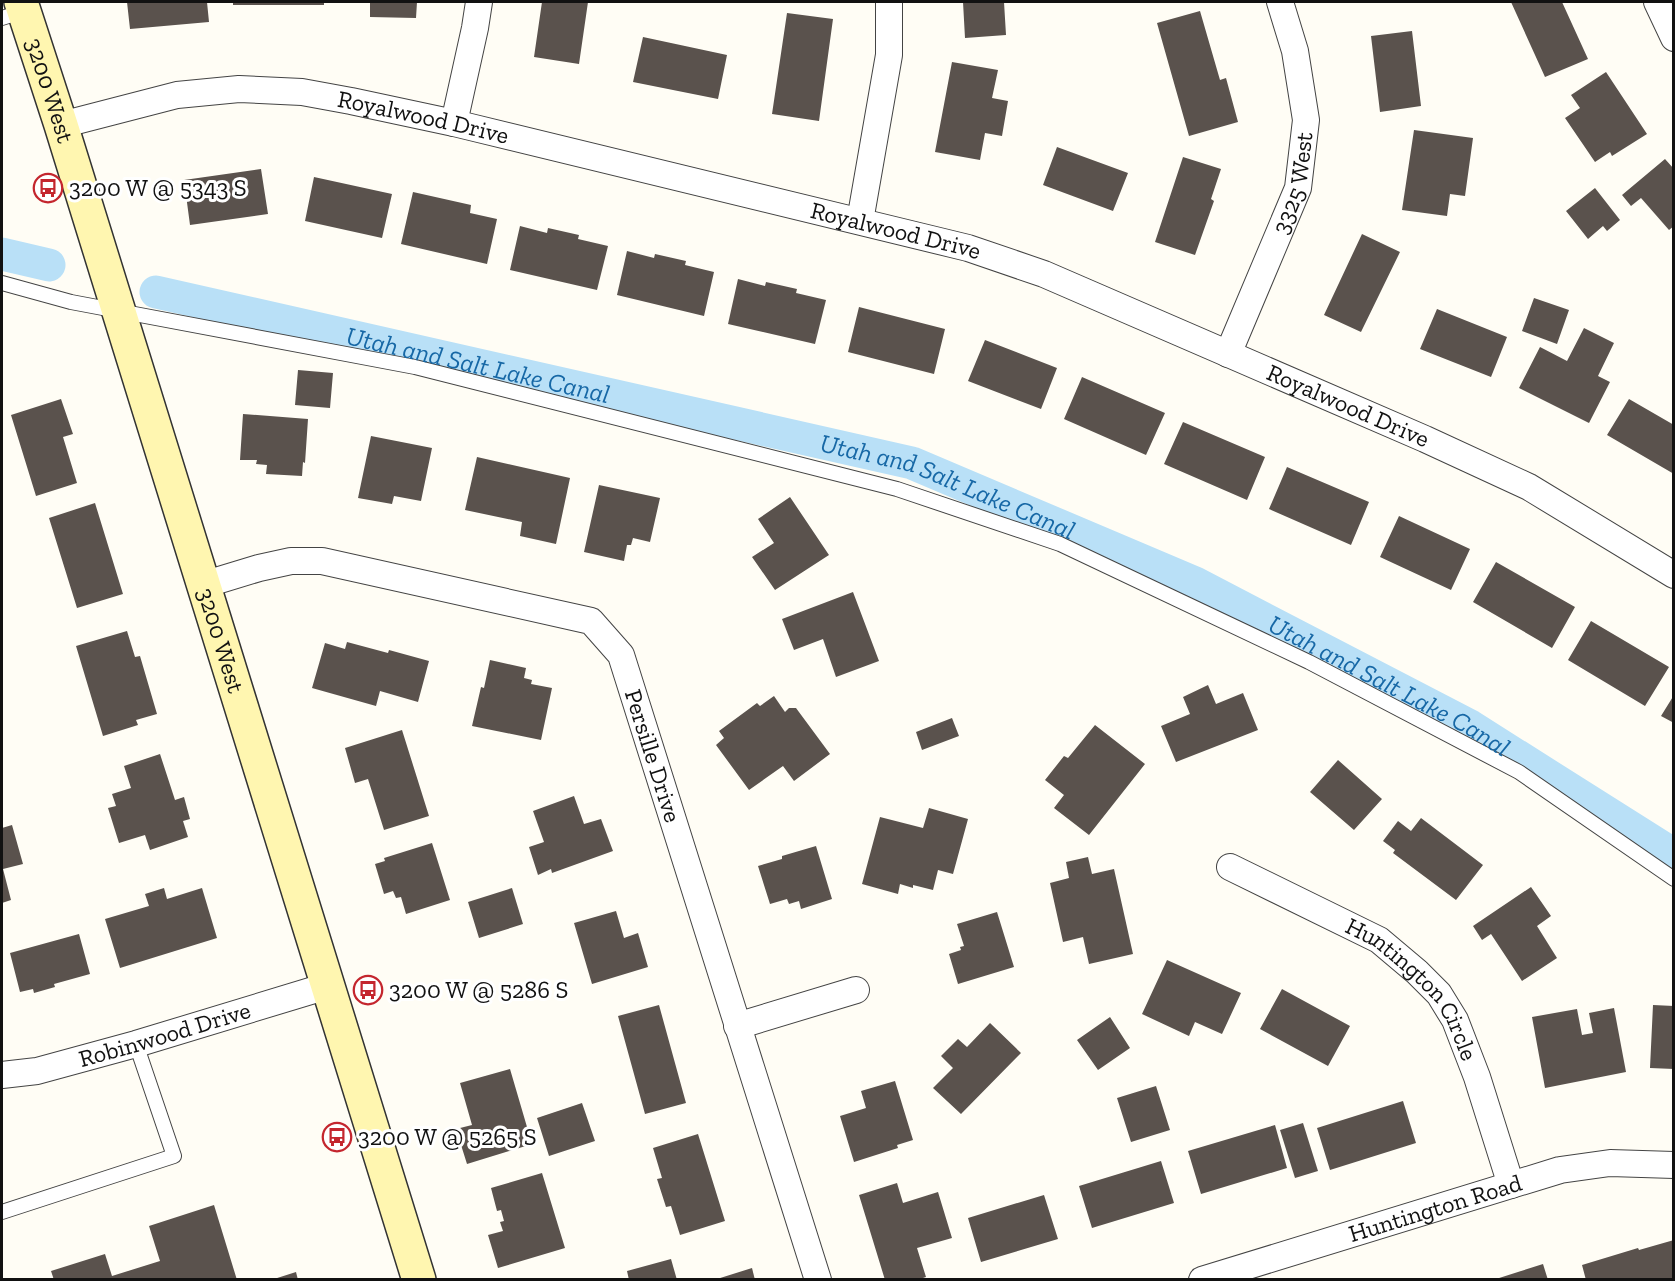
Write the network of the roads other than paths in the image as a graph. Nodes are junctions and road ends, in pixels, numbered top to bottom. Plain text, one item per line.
1 (479, 2) edge
2 (889, 2) edge
3 (1280, 2) edge
4 (1657, 2) edge
5 (16, 10) edge
6 (1674, 38) edge
7 (454, 123) junction
8 (61, 125) junction
9 (860, 221) junction
10 (2, 283) edge
11 (119, 311) junction
12 (1228, 354) junction
13 (1674, 575) edge
14 (204, 585) junction
15 (1230, 867) dead end
16 (1674, 879) edge
17 (327, 986) junction
18 (856, 990) dead end
19 (737, 1026) junction
20 (136, 1044) junction
21 (2, 1075) edge
22 (1674, 1165) edge
23 (1511, 1185) junction
24 (2, 1212) edge
25 (419, 1280) edge
26 (818, 1280) edge
27 (1202, 1280) edge

1 - 7 street
2 - 9 street
3 - 12 street, 3325 West
4 - 6 street
5 - 8 street, 3200 West
7 - 8 street, Royalwood Drive
7 - 9 street, Royalwood Drive
8 - 11 street, 3200 West
9 - 12 street, Royalwood Drive
10 - 11 lane
11 - 14 street, 3200 West
11 - 16 lane
12 - 13 street, Royalwood Drive
14 - 17 street, 3200 West
14 - 19 street, Persille Drive
15 - 23 street, Huntington Circle
17 - 20 street, Robinwood Drive
17 - 25 street, 3200 West
18 - 19 street
19 - 26 street, Persille Drive
20 - 21 street, Robinwood Drive
20 - 24 lane
22 - 23 street, Huntington Road
23 - 27 street, Huntington Road

